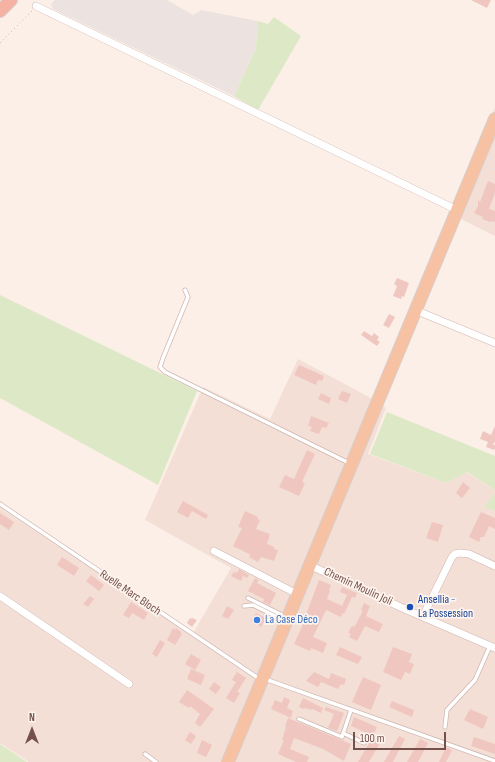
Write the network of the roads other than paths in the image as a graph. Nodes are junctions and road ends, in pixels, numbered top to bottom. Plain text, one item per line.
1 (11, 0) edge
2 (36, 6) road end
3 (0, 11) edge
4 (495, 119) edge
5 (457, 210) junction
6 (185, 290) dead end
7 (415, 310) junction
8 (495, 343) edge
9 (351, 464) junction
10 (0, 504) edge
11 (214, 551) dead end
12 (309, 564) junction
13 (495, 566) edge
14 (296, 594) junction
15 (0, 596) edge
16 (248, 598) dead end
17 (244, 606) dead end
18 (423, 616) junction
19 (286, 619) junction
20 (493, 647) edge
21 (262, 680) junction
22 (129, 684) dead end
23 (351, 710) junction
24 (299, 719) dead end
25 (445, 726) dead end
26 (343, 733) junction
27 (364, 743) dead end
28 (145, 754) dead end
29 (495, 761) edge
30 (156, 762) edge
31 (228, 762) edge

1 - 3 highway
2 - 5 street
4 - 5 main road
5 - 7 main road
6 - 9 lane
7 - 8 street
7 - 9 main road
9 - 12 main road
10 - 21 lane, Ruelle Marc Bloch
11 - 14 street
12 - 14 main road
12 - 18 street, Chemin Moulin Joli
13 - 18 street
14 - 19 main road
15 - 22 street
16 - 19 lane
17 - 19 lane
18 - 20 street, Chemin Moulin Joli
19 - 21 main road
20 - 25 lane
21 - 23 lane, Ruelle Marc Bloch
21 - 31 main road
23 - 26 lane
23 - 29 lane, Ruelle Marc Bloch
24 - 26 lane
26 - 27 lane
28 - 30 lane

